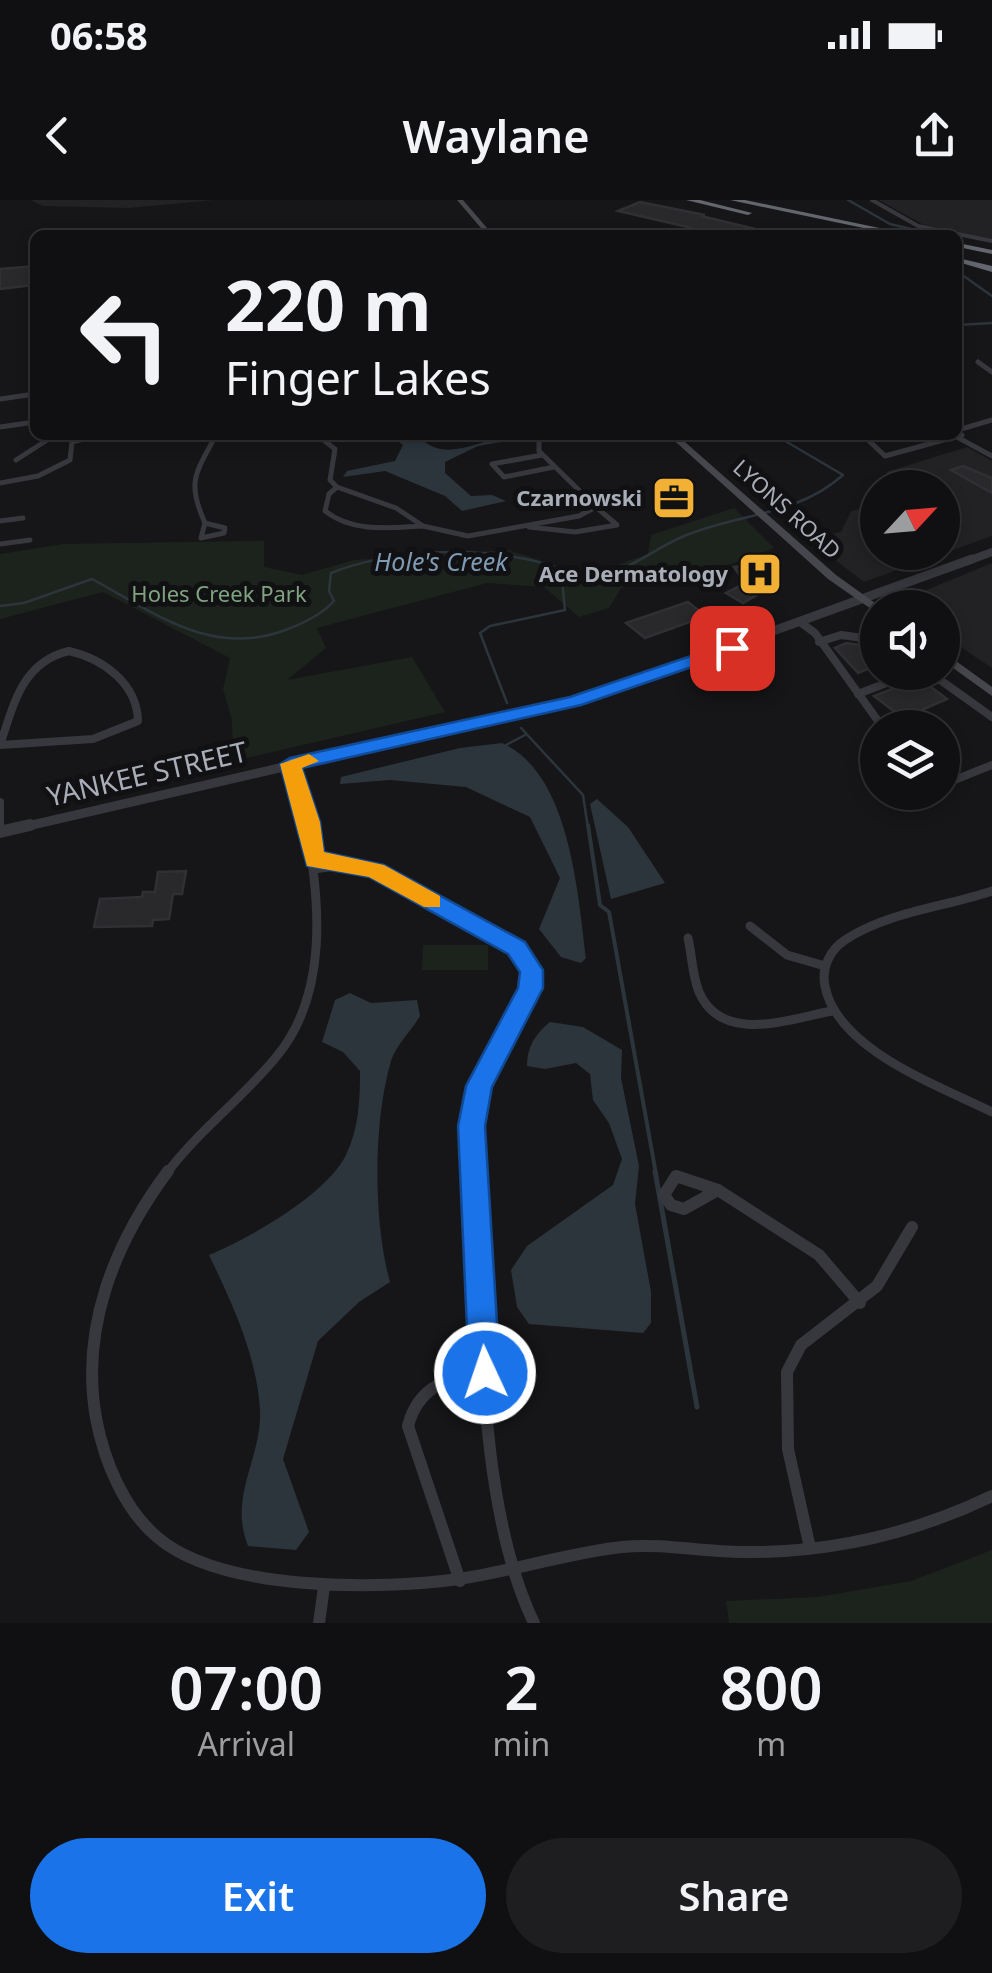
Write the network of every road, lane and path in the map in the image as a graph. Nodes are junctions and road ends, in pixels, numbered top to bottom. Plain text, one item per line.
1 (460, 200) edge
2 (690, 200) edge
3 (734, 200) edge
4 (872, 200) edge
5 (486, 230) edge
6 (825, 230) edge
7 (869, 230) edge
8 (884, 230) edge
9 (938, 230) edge
10 (962, 235) edge
11 (992, 241) edge
12 (962, 248) edge
13 (992, 254) edge
14 (962, 260) edge
15 (992, 267) edge
16 (978, 362) dead end
17 (992, 372) edge
18 (30, 395) edge
19 (0, 399) edge
20 (992, 420) edge
21 (30, 425) edge
22 (0, 430) edge
23 (962, 432) edge
24 (962, 436) edge
25 (50, 440) edge
26 (68, 440) edge
27 (80, 440) edge
28 (214, 440) edge
29 (323, 440) edge
30 (540, 440) edge
31 (678, 440) edge
32 (869, 440) edge
33 (938, 440) edge
34 (72, 442) junction
35 (992, 453) edge
36 (542, 454) junction
37 (16, 460) dead end
38 (554, 467) junction
39 (0, 483) edge
40 (338, 487) junction
41 (596, 507) junction
42 (23, 518) dead end
43 (0, 521) edge
44 (205, 523) dead end
45 (423, 526) junction
46 (520, 526) junction
47 (30, 540) dead end
48 (0, 544) edge
49 (992, 552) edge
50 (887, 590) edge
51 (860, 597) edge
52 (860, 600) edge
53 (800, 622) junction
54 (860, 638) edge
55 (820, 642) junction
56 (960, 666) edge
57 (971, 674) junction
58 (960, 678) edge
59 (992, 681) edge
60 (869, 690) edge
61 (954, 690) edge
62 (992, 693) edge
63 (858, 694) junction
64 (870, 710) edge
65 (992, 717) edge
66 (0, 745) edge
67 (290, 764) junction
68 (992, 765) edge
69 (960, 778) edge
70 (0, 802) edge
71 (0, 831) edge
72 (352, 863) joint
73 (314, 865) junction
74 (992, 891) edge
75 (750, 926) dead end
76 (688, 938) dead end
77 (825, 966) junction
78 (832, 1010) junction
79 (992, 1112) edge
80 (718, 1190) dead end
81 (912, 1227) dead end
82 (860, 1303) junction
83 (485, 1373) junction
84 (992, 1496) edge
85 (810, 1548) junction
86 (514, 1569) junction
87 (460, 1581) junction
88 (324, 1586) junction
89 (318, 1623) edge
90 (534, 1623) edge

1 - 5 main road
2 - 6 highway
3 - 7 highway
3 - 8 highway
4 - 9 street
10 - 11 street
12 - 13 highway
14 - 15 highway
16 - 17 street
18 - 19 street
20 - 23 street
21 - 22 street
24 - 35 street
25 - 37 street
26 - 34 street
27 - 34 street
28 - 44 street
29 - 40 street
30 - 36 street
31 - 51 main road, LYONS ROAD
32 - 33 street
34 - 39 street
36 - 38 street
36 - 38 street
38 - 41 street
40 - 45 street
40 - 45 street
41 - 46 street
41 - 46 street
42 - 43 street
45 - 46 street
47 - 48 street
49 - 50 street, YANKEE STREET
52 - 53 street, YANKEE STREET
53 - 55 street
53 - 67 street, YANKEE STREET
54 - 55 street
55 - 63 street
56 - 57 main road
57 - 58 street
57 - 59 main road
57 - 62 main road
60 - 63 street
61 - 65 street
63 - 64 street
66 - 66 street
67 - 71 street, YANKEE STREET
67 - 73 street
68 - 69 street
70 - 71 street
72 - 73 street
72 - 83 street
73 - 88 street
74 - 77 street
75 - 77 street
76 - 78 street
77 - 78 street
78 - 79 street
80 - 82 street
81 - 82 street
82 - 85 street
83 - 86 street
83 - 87 street
84 - 85 street
85 - 86 street
86 - 87 street
86 - 90 street
87 - 88 street
88 - 89 street

